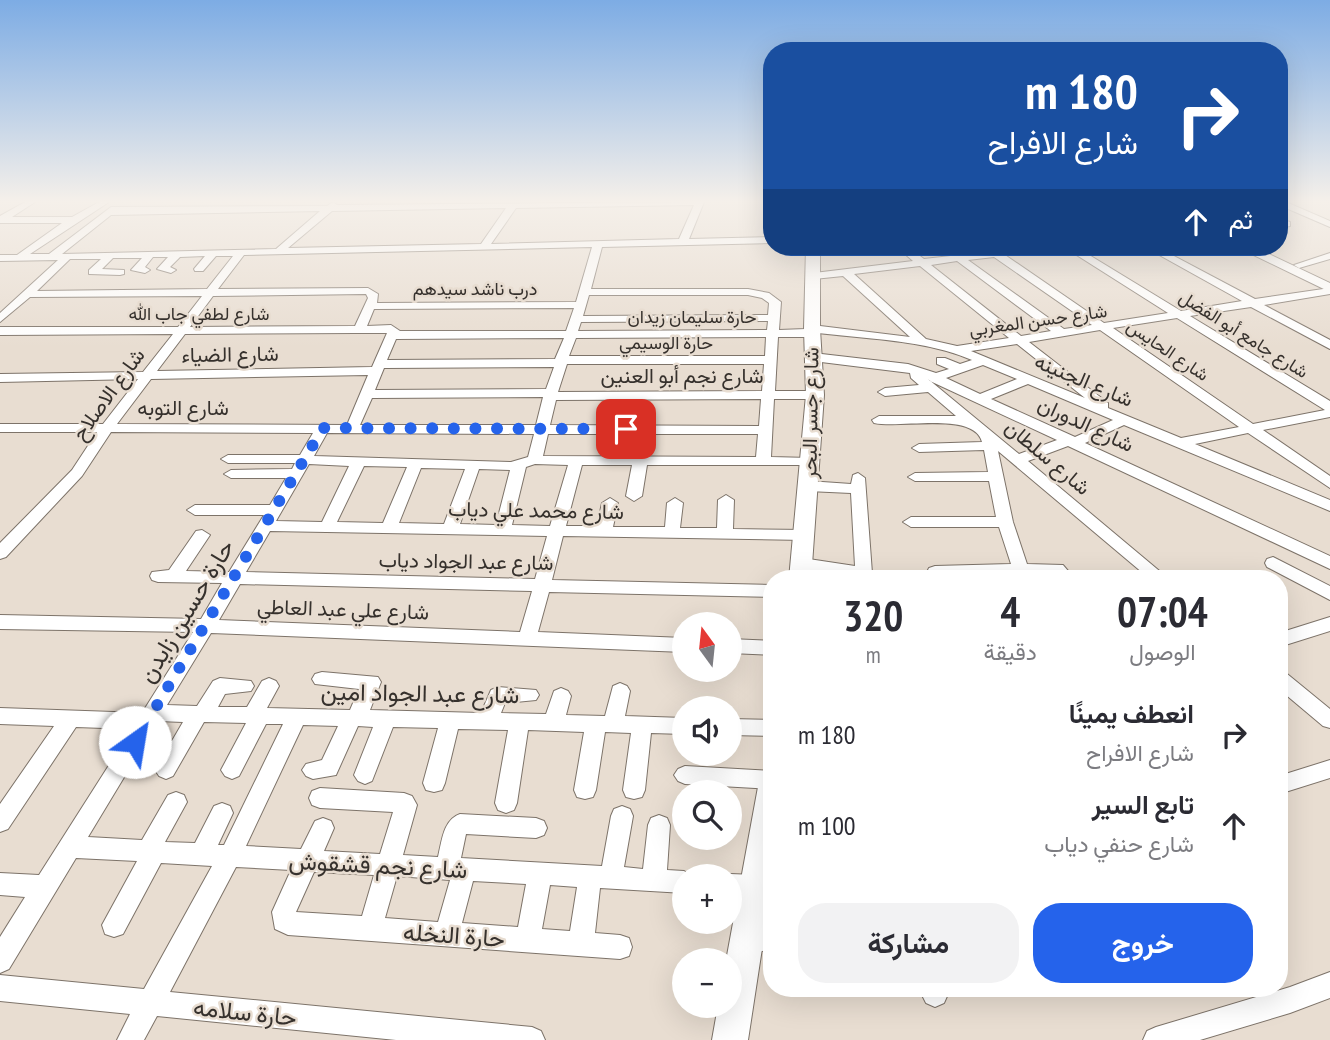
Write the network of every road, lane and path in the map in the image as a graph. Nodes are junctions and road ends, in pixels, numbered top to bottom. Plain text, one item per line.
1 (30, 251) edge
2 (58, 251) edge
3 (279, 251) joint
4 (298, 251) edge
5 (596, 251) edge
6 (242, 252) junction
7 (213, 253) junction
8 (152, 254) junction
9 (177, 254) junction
10 (111, 255) junction
11 (68, 256) junction
12 (813, 256) edge
13 (913, 256) edge
14 (967, 256) edge
15 (999, 256) edge
16 (1084, 256) edge
17 (1167, 256) edge
18 (1270, 256) edge
19 (1276, 256) edge
20 (1330, 256) edge
21 (20, 257) junction
22 (51, 257) junction
23 (0, 258) edge
24 (959, 258) junction
25 (921, 263) junction
26 (1299, 265) junction
27 (199, 269) dead end
28 (145, 270) dead end
29 (171, 270) dead end
30 (120, 272) dead end
31 (845, 272) junction
32 (814, 276) junction
33 (1330, 279) edge
34 (1330, 290) edge
35 (211, 291) junction
36 (585, 292) junction
37 (27, 294) junction
38 (1253, 303) junction
39 (581, 305) junction
40 (370, 306) junction
41 (1180, 315) junction
42 (774, 318) junction
43 (0, 319) edge
44 (576, 319) junction
45 (1106, 328) junction
46 (181, 330) junction
47 (359, 330) junction
48 (0, 331) edge
49 (812, 331) junction
50 (773, 333) junction
51 (571, 334) junction
52 (1063, 334) junction
53 (392, 335) junction
54 (1022, 340) junction
55 (922, 342) junction
56 (1330, 345) edge
57 (959, 349) junction
58 (813, 357) junction
59 (771, 360) junction
60 (984, 360) junction
61 (560, 361) junction
62 (941, 361) dead end
63 (378, 367) junction
64 (961, 369) junction
65 (147, 375) junction
66 (0, 378) edge
67 (1028, 379) junction
68 (933, 383) junction
69 (885, 392) dead end
70 (366, 394) junction
71 (551, 394) junction
72 (769, 395) junction
73 (815, 395) junction
74 (981, 399) junction
75 (1330, 407) edge
76 (1330, 413) edge
77 (1121, 419) junction
78 (879, 420) dead end
79 (968, 420) junction
80 (0, 428) edge
81 (107, 428) junction
82 (323, 428) junction
83 (352, 428) junction
84 (542, 428) junction
85 (1252, 428) junction
86 (766, 430) junction
87 (988, 441) junction
88 (1073, 441) junction
89 (1178, 443) junction
90 (919, 447) dead end
91 (1016, 460) junction
92 (359, 461) junction
93 (576, 461) junction
94 (640, 461) junction
95 (527, 462) junction
96 (762, 462) junction
97 (810, 462) junction
98 (416, 463) junction
99 (302, 464) junction
100 (474, 464) junction
101 (230, 466) dead end
102 (995, 476) junction
103 (915, 477) dead end
104 (1330, 483) edge
105 (808, 486) junction
106 (634, 496) dead end
107 (726, 500) dead end
108 (610, 503) dead end
109 (675, 503) dead end
110 (1330, 506) edge
111 (195, 510) dead end
112 (270, 518) junction
113 (911, 522) dead end
114 (1005, 522) junction
115 (327, 527) junction
116 (389, 528) junction
117 (450, 529) junction
118 (503, 530) junction
119 (557, 531) junction
120 (604, 532) junction
121 (672, 533) junction
122 (724, 534) junction
123 (202, 535) dead end
124 (805, 536) junction
125 (0, 553) edge
126 (1273, 563) dead end
127 (1330, 563) edge
128 (801, 570) edge
129 (864, 570) edge
130 (1021, 570) edge
131 (1150, 570) edge
132 (1286, 570) edge
133 (1288, 571) edge
134 (234, 578) junction
135 (542, 585) junction
136 (763, 591) edge
137 (1330, 594) edge
138 (0, 622) edge
139 (1330, 624) edge
140 (206, 626) junction
141 (1288, 637) edge
142 (527, 640) junction
143 (672, 645) edge
144 (742, 647) edge
145 (763, 648) edge
146 (322, 679) dead end
147 (1288, 685) edge
148 (244, 686) dead end
149 (269, 686) dead end
150 (620, 691) dead end
151 (529, 695) dead end
152 (561, 696) dead end
153 (201, 714) junction
154 (257, 715) junction
155 (0, 716) edge
156 (297, 716) junction
157 (151, 717) junction
158 (71, 718) junction
159 (355, 718) junction
160 (386, 718) junction
161 (450, 720) junction
162 (1330, 720) edge
163 (488, 721) junction
164 (519, 722) junction
165 (554, 723) junction
166 (604, 724) junction
167 (642, 725) junction
168 (672, 726) edge
169 (742, 727) edge
170 (763, 728) edge
171 (232, 769) dead end
172 (1330, 769) edge
173 (166, 770) dead end
174 (313, 770) dead end
175 (365, 775) dead end
176 (685, 775) dead end
177 (763, 779) edge
178 (1288, 782) edge
179 (434, 783) dead end
180 (585, 790) dead end
181 (634, 790) dead end
182 (320, 798) dead end
183 (176, 802) dead end
184 (506, 803) dead end
185 (222, 813) dead end
186 (622, 816) dead end
187 (763, 818) edge
188 (0, 822) edge
189 (659, 825) dead end
190 (323, 828) dead end
191 (536, 828) dead end
192 (71, 847) junction
193 (151, 851) junction
194 (202, 854) junction
195 (230, 856) junction
196 (307, 861) junction
197 (389, 865) junction
198 (456, 869) junction
199 (540, 874) junction
200 (601, 877) junction
201 (654, 880) junction
202 (672, 881) edge
203 (0, 884) edge
204 (743, 886) edge
205 (46, 887) junction
206 (114, 925) dead end
207 (370, 929) junction
208 (447, 934) junction
209 (528, 940) junction
210 (759, 940) edge
211 (581, 944) junction
212 (620, 947) dead end
213 (0, 960) edge
214 (0, 988) edge
215 (1327, 991) edge
216 (151, 1003) junction
217 (359, 1032) edge
218 (130, 1040) edge
219 (532, 1040) edge
220 (730, 1040) edge
221 (1156, 1040) edge

1 - 21 street
2 - 22 street
3 - 4 street
3 - 6 street
5 - 36 street
6 - 7 street
6 - 35 street, شارع الاصلاح
7 - 9 street
7 - 27 street
8 - 9 street
8 - 10 street
8 - 28 street
9 - 29 street
10 - 11 street
10 - 30 street
11 - 22 street
11 - 37 street
12 - 32 main road, شارع جسر البحر
13 - 25 street
14 - 24 street
15 - 45 street, شارع الحايس
16 - 41 street, شارع جامع أبو الفضل
17 - 38 street
18 - 34 main road
19 - 26 main road
20 - 26 street
21 - 22 street
21 - 23 street
24 - 25 street
24 - 52 street
25 - 31 street
25 - 54 street
26 - 33 main road
31 - 32 street
31 - 55 street
32 - 49 main road, شارع جسر البحر
34 - 38 street, شارع حسن المغربي
35 - 37 street
35 - 40 street
35 - 46 street, شارع الاصلاح
36 - 39 street
36 - 42 street
37 - 43 street
38 - 41 street, شارع حسن المغربي
38 - 56 street
39 - 40 street, درب ناشد سيدهم
39 - 44 street
40 - 47 street
41 - 45 street, شارع حسن المغربي
41 - 75 street, شارع جامع أبو الفضل
42 - 44 street
42 - 50 street
44 - 51 street
45 - 52 street, شارع حسن المغربي
45 - 85 street, شارع الحايس
46 - 47 street, شارع لطفي جاب الله
46 - 48 street, شارع لطفي جاب الله
46 - 65 street, شارع الاصلاح
47 - 53 street, شارع لطفي جاب الله
49 - 50 street, حارة سليمان زيدان
49 - 55 street, شارع الجنينه
49 - 58 main road, شارع جسر البحر
50 - 51 street, حارة سليمان زيدان
50 - 59 street
51 - 53 street, حارة سليمان زيدان
51 - 61 street
52 - 54 street, شارع حسن المغربي
53 - 63 street
54 - 57 street, شارع حسن المغربي
54 - 77 street
55 - 57 street, شارع الجنينه
57 - 60 street, شارع الجنينه
58 - 68 street, شارع سلطان
58 - 73 main road, شارع جسر البحر
59 - 61 street, حارة الوسيمي
59 - 72 street
60 - 64 street
60 - 67 street, شارع الجنينه
61 - 63 street, حارة الوسيمي
61 - 71 street
62 - 64 street
63 - 65 street, شارع الضياء
63 - 70 street
64 - 68 street
65 - 66 street, شارع الضياء
65 - 81 street, شارع الاصلاح
67 - 74 street
67 - 77 street, شارع الجنينه
68 - 69 street
68 - 74 street, شارع الدوران
68 - 79 street, شارع سلطان
70 - 71 street, شارع نجم أبو العنين
70 - 83 street
71 - 72 street, شارع نجم أبو العنين
71 - 84 street
72 - 73 street, شارع نجم أبو العنين
72 - 86 street
73 - 97 main road, شارع جسر البحر
74 - 88 street, شارع الدوران
76 - 85 street
77 - 88 street
77 - 89 street, شارع الجنينه
78 - 79 street
79 - 87 street, شارع سلطان
80 - 81 street, شارع التوبه
81 - 82 street, شارع التوبه
81 - 125 street, شارع الاصلاح
82 - 83 street, شارع التوبه
82 - 99 street, حارة حسين زايدن
83 - 84 street, شارع التوبه
84 - 86 street, شارع التوبه
84 - 95 street
85 - 89 street
85 - 104 street, شارع الحايس
86 - 96 street
87 - 90 street
87 - 91 street, شارع سلطان
87 - 102 street
88 - 91 street
88 - 127 street, شارع الدوران
89 - 110 street, شارع الجنينه
91 - 131 street, شارع سلطان
92 - 98 street
92 - 99 street
92 - 115 street
93 - 94 street
93 - 95 street
93 - 119 street
94 - 96 street
94 - 106 street
95 - 100 street
95 - 118 street
96 - 97 street
97 - 105 main road, شارع جسر البحر
98 - 100 street
98 - 116 street
99 - 101 street
99 - 112 street, حارة حسين زايدن
100 - 117 street
102 - 103 street
102 - 114 street
105 - 124 main road, شارع جسر البحر
105 - 129 street
107 - 122 street
108 - 120 street
109 - 121 street
111 - 112 street, شارع محمد علي دياب
112 - 115 street, شارع محمد علي دياب
112 - 134 street, حارة حسين زايدن
113 - 114 street
114 - 130 street
115 - 116 street, شارع محمد علي دياب
116 - 117 street, شارع محمد علي دياب
117 - 118 street, شارع محمد علي دياب
118 - 119 street, شارع محمد علي دياب
119 - 120 street, شارع محمد علي دياب
119 - 135 street
120 - 121 street, شارع محمد علي دياب
121 - 122 street, شارع محمد علي دياب
122 - 124 street, شارع محمد علي دياب
123 - 134 street, شارع عبد الجواد دياب
124 - 128 main road, شارع جسر البحر
126 - 132 street
133 - 137 street
134 - 135 street, شارع عبد الجواد دياب
134 - 140 street, حارة حسين زايدن
135 - 136 street, شارع عبد الجواد دياب
135 - 142 street
138 - 140 street, شارع علي عبد العاطي
139 - 141 street
140 - 142 street, شارع علي عبد العاطي
140 - 157 street, حارة حسين زايدن
142 - 143 street, شارع علي عبد العاطي
144 - 145 street
146 - 159 street
147 - 162 street
148 - 153 street
149 - 154 street
150 - 166 street
151 - 163 street
152 - 165 street
153 - 154 street, شارع عبد الجواد امين
153 - 157 street, شارع عبد الجواد امين
153 - 173 street
154 - 156 street, شارع عبد الجواد امين
154 - 171 street
155 - 158 street, شارع عبد الجواد امين
156 - 159 street, شارع عبد الجواد امين
156 - 195 street
157 - 158 street, شارع عبد الجواد امين
157 - 192 street, حارة حسين زايدن
158 - 188 street
159 - 160 street, شارع عبد الجواد امين
159 - 174 street
160 - 161 street, شارع عبد الجواد امين
160 - 175 street
161 - 163 street, شارع عبد الجواد امين
161 - 179 street
163 - 164 street, شارع عبد الجواد امين
164 - 165 street, شارع عبد الجواد امين
164 - 184 street
165 - 166 street, شارع عبد الجواد امين
166 - 167 street, شارع عبد الجواد امين
166 - 180 street
167 - 168 street, شارع عبد الجواد امين
167 - 181 street
169 - 170 street
172 - 178 street
176 - 177 street
182 - 197 street
183 - 193 street
185 - 194 street
186 - 200 street
187 - 204 main road
189 - 201 street
190 - 196 street
191 - 198 street
192 - 193 street, شارع نجم قشقوش
192 - 205 street, حارة حسين زايدن
193 - 194 street, شارع نجم قشقوش
193 - 206 street
194 - 195 street, شارع نجم قشقوش
195 - 196 street, شارع نجم قشقوش
195 - 216 street
196 - 197 street, شارع نجم قشقوش
196 - 207 street, حارة النخله
197 - 198 street, شارع نجم قشقوش
197 - 207 street
198 - 199 street, شارع نجم قشقوش
198 - 208 street
199 - 200 street, شارع نجم قشقوش
199 - 209 street
200 - 201 street, شارع نجم قشقوش
200 - 211 street
201 - 202 street, شارع نجم قشقوش
203 - 205 street
204 - 210 main road
205 - 213 street, حارة حسين زايدن
207 - 208 street, حارة النخله
208 - 209 street, حارة النخله
209 - 211 street, حارة النخله
210 - 220 main road
211 - 212 street, حارة النخله
214 - 216 street, حارة سلامه
215 - 221 street
216 - 217 street, حارة سلامه
216 - 218 street
217 - 219 street, حارة سلامه

